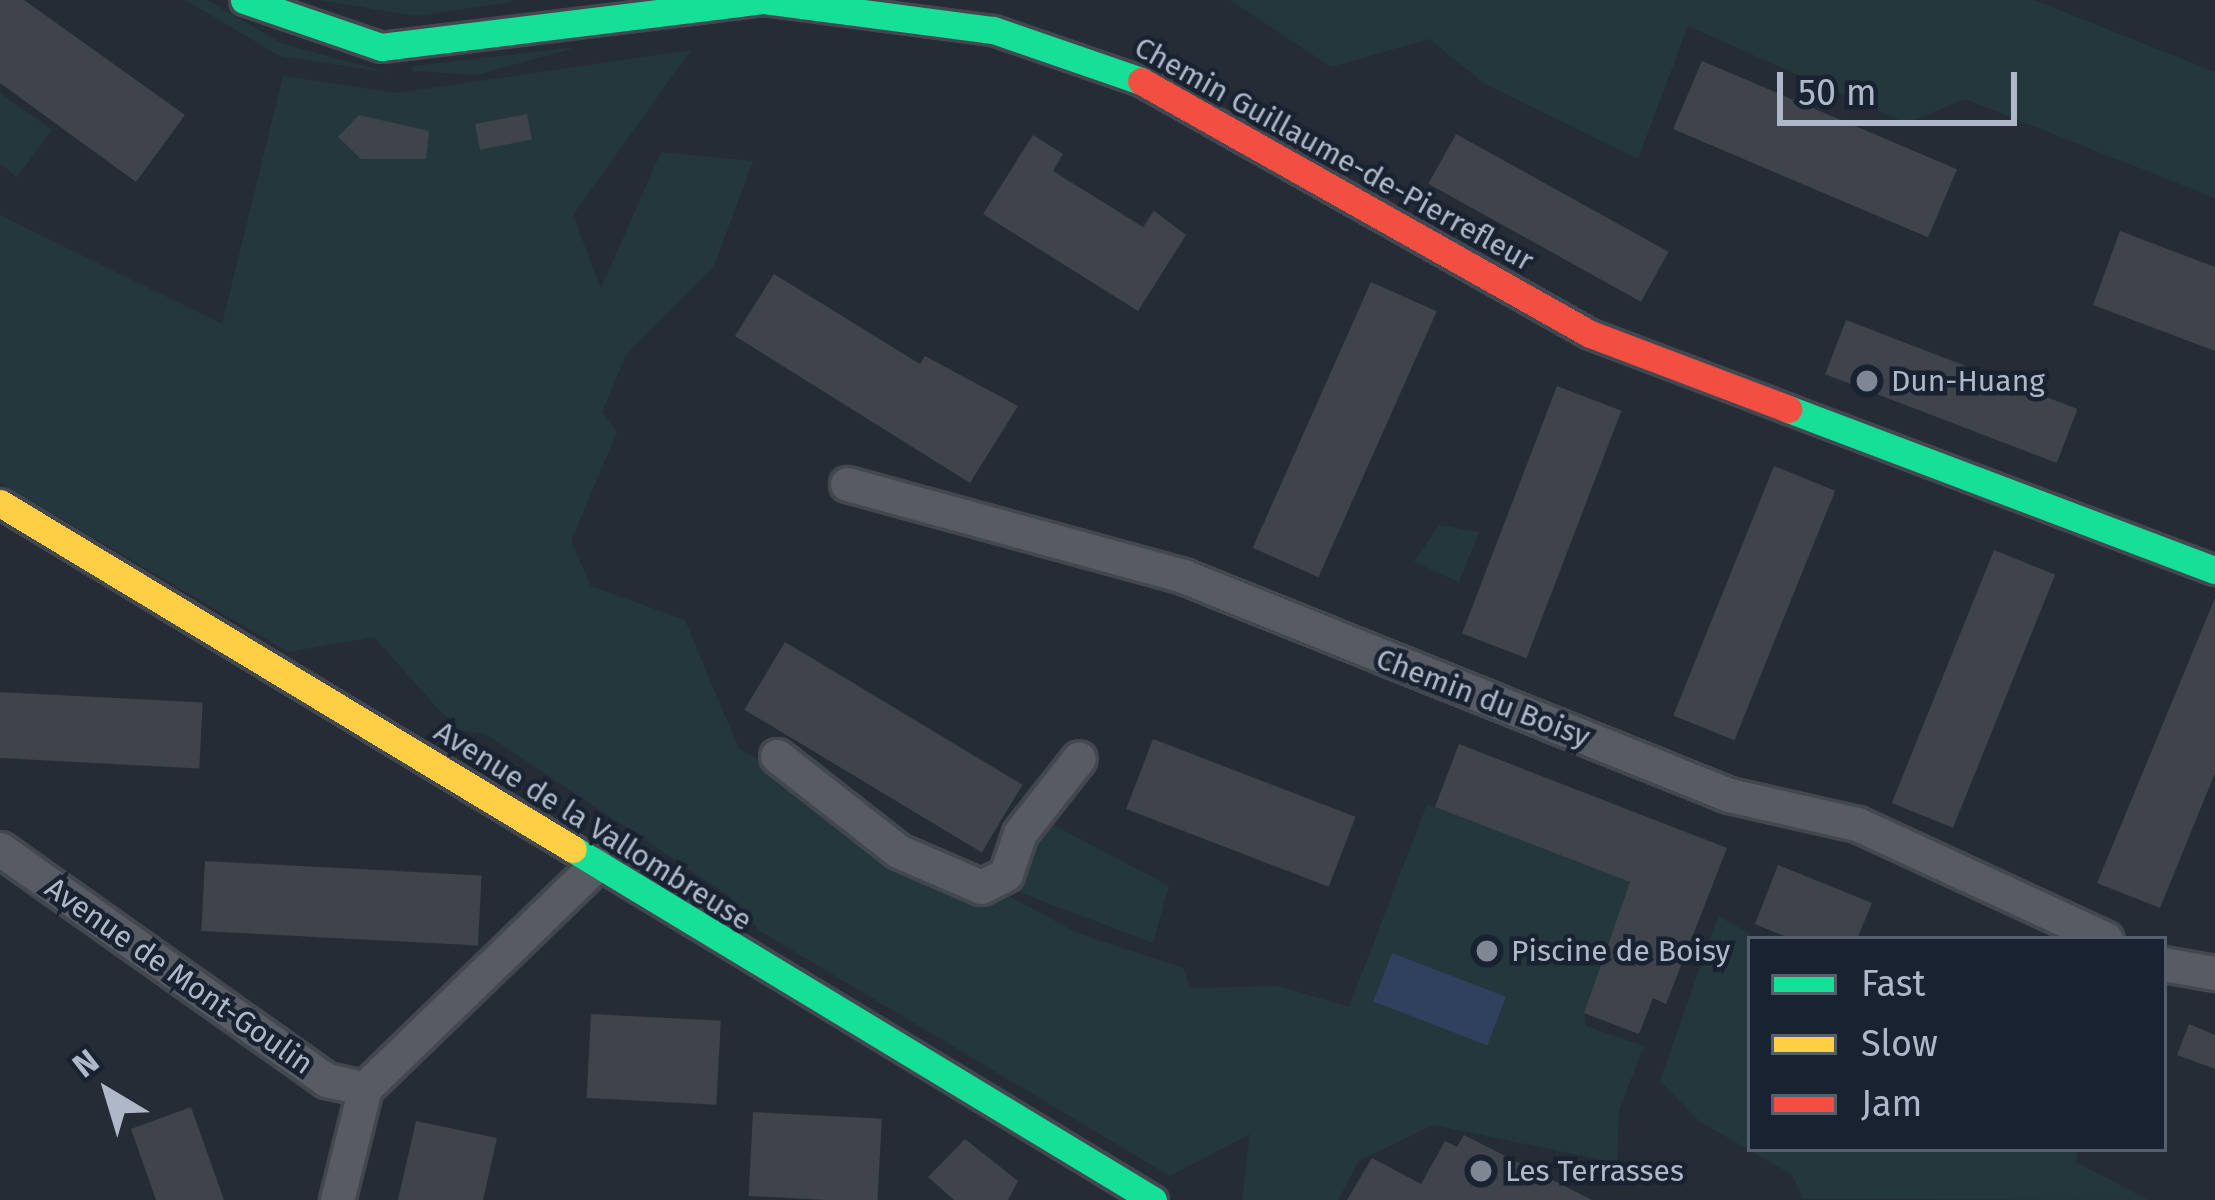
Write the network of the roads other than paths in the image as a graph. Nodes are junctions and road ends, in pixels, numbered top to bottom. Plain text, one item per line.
1 (244, 0) edge
2 (847, 484) dead end
3 (0, 503) edge
4 (2215, 571) edge
5 (777, 756) dead end
6 (1079, 758) dead end
7 (0, 849) edge
8 (597, 864) junction
9 (2100, 936) edge
10 (2167, 965) edge
11 (2215, 973) edge
12 (365, 1088) junction
13 (337, 1200) edge
14 (1153, 1200) edge

1 - 4 street, Chemin Guillaume-de-Pierrefleur
2 - 9 street, Chemin du Boisy
3 - 8 street, Avenue de la Vallombreuse
5 - 6 street
7 - 12 street, Avenue de Mont-Goulin
8 - 12 street
8 - 14 street, Avenue de la Vallombreuse
10 - 11 street
12 - 13 street

